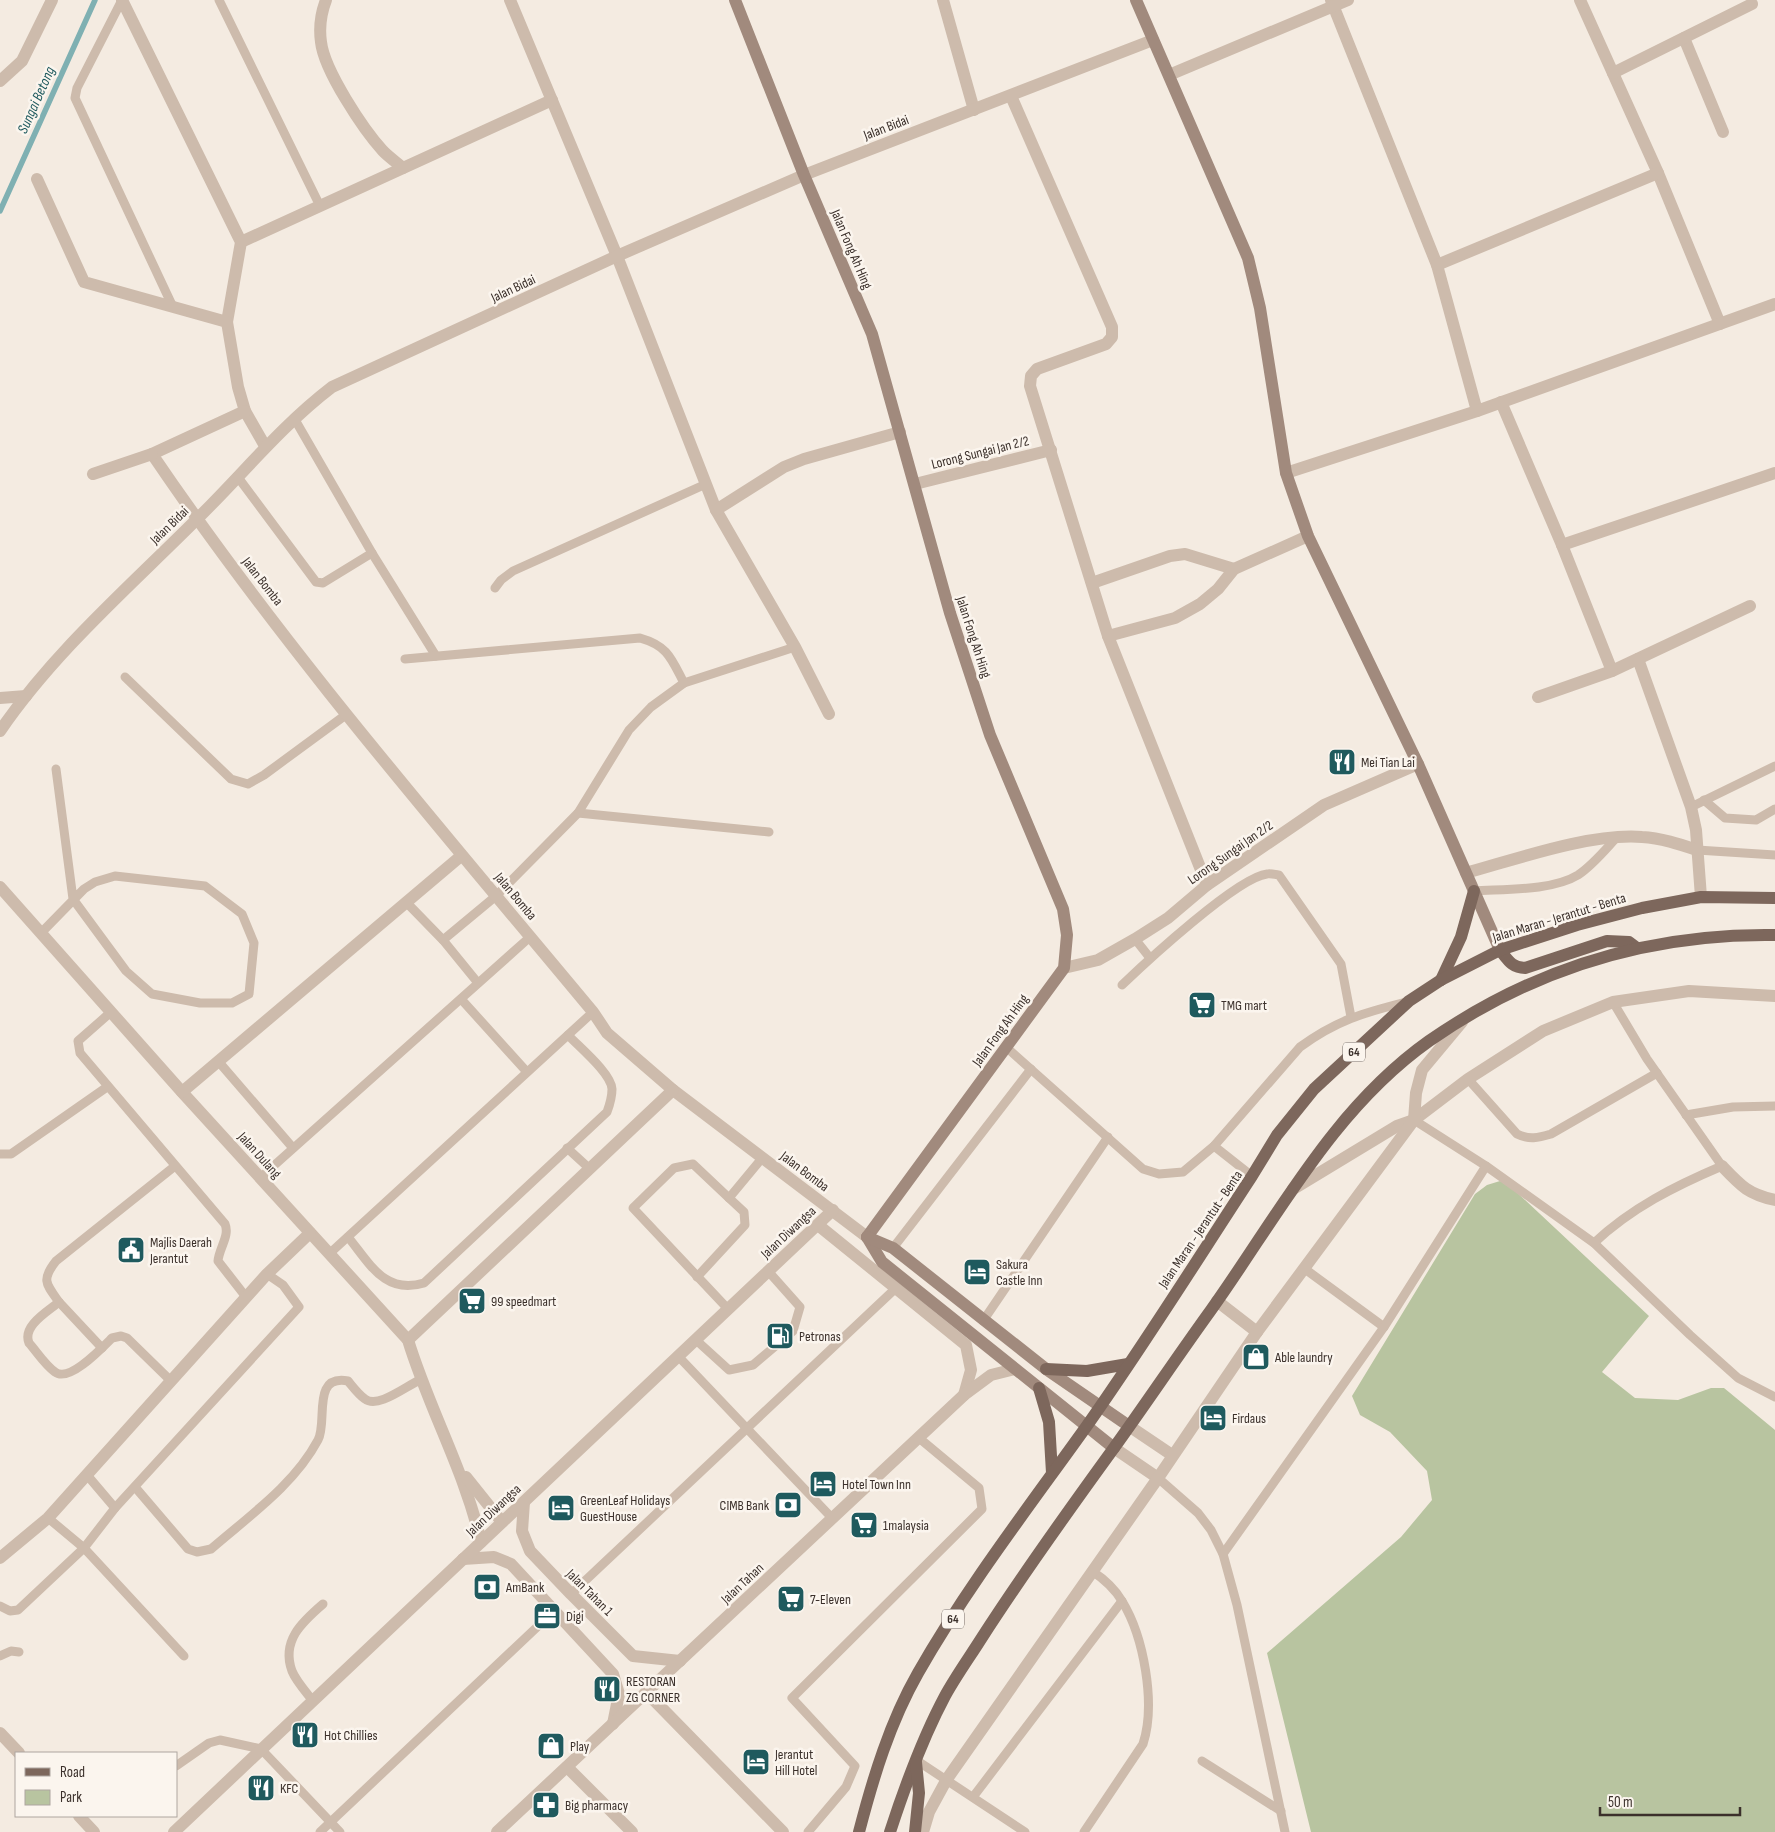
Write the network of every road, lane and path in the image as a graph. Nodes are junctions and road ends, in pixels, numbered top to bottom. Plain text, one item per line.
1 (52, 0) edge
2 (122, 0) edge
3 (219, 0) edge
4 (326, 0) edge
5 (510, 0) edge
6 (735, 0) edge
7 (942, 0) edge
8 (1136, 0) edge
9 (1348, 0) edge
10 (1580, 0) edge
11 (1332, 3) edge
12 (1752, 4) dead end
13 (1684, 38) junction
14 (1153, 40) junction
15 (1613, 73) junction
16 (1169, 75) junction
17 (0, 81) edge
18 (1011, 96) junction
19 (552, 100) junction
20 (974, 110) junction
21 (1722, 132) dead end
22 (403, 168) junction
23 (1658, 173) junction
24 (804, 175) junction
25 (37, 179) dead end
26 (320, 206) junction
27 (240, 242) junction
28 (617, 256) junction
29 (1437, 265) junction
30 (1775, 304) edge
31 (172, 305) junction
32 (227, 322) junction
33 (1720, 324) junction
34 (1501, 402) junction
35 (245, 411) junction
36 (1477, 411) junction
37 (294, 418) junction
38 (900, 432) junction
39 (265, 446) junction
40 (1051, 450) junction
41 (152, 454) junction
42 (1286, 473) junction
43 (1775, 473) edge
44 (93, 474) dead end
45 (237, 476) junction
46 (706, 484) junction
47 (915, 484) junction
48 (716, 510) junction
49 (197, 519) junction
50 (1308, 536) junction
51 (1562, 545) junction
52 (372, 553) junction
53 (1234, 569) junction
54 (1092, 583) junction
55 (495, 588) dead end
56 (1750, 606) dead end
57 (1108, 636) junction
58 (795, 647) junction
59 (436, 656) junction
60 (405, 659) dead end
61 (1638, 659) junction
62 (1612, 671) junction
63 (125, 676) dead end
64 (684, 683) junction
65 (26, 696) junction
66 (1538, 697) dead end
67 (0, 698) edge
68 (347, 714) junction
69 (829, 714) dead end
70 (1, 726) edge
71 (1418, 764) junction
72 (1774, 767) edge
73 (56, 770) dead end
74 (1775, 777) edge
75 (1704, 800) junction
76 (1691, 807) junction
77 (1775, 809) edge
78 (578, 813) junction
79 (769, 832) dead end
80 (1617, 837) junction
81 (1698, 850) junction
82 (461, 856) junction
83 (1775, 856) edge
84 (1466, 873) junction
85 (1207, 885) junction
86 (0, 887) edge
87 (1474, 891) junction
88 (496, 896) junction
89 (1701, 897) junction
90 (1775, 898) edge
91 (73, 899) junction
92 (406, 902) junction
93 (41, 933) junction
94 (1775, 934) edge
95 (530, 937) junction
96 (1135, 939) junction
97 (443, 940) junction
98 (1637, 948) junction
99 (1500, 950) junction
100 (1150, 958) junction
101 (1064, 968) junction
102 (1441, 980) junction
103 (478, 983) junction
104 (1122, 985) dead end
105 (1775, 996) edge
106 (461, 999) junction
107 (1409, 1001) junction
108 (1613, 1002) junction
109 (111, 1012) junction
110 (593, 1012) junction
111 (1351, 1017) junction
112 (1466, 1018) junction
113 (568, 1035) junction
114 (1006, 1047) junction
115 (218, 1061) junction
116 (1031, 1069) junction
117 (527, 1072) junction
118 (1657, 1073) junction
119 (1468, 1079) junction
120 (107, 1087) junction
121 (674, 1090) junction
122 (182, 1092) junction
123 (1775, 1106) edge
124 (1686, 1115) junction
125 (1414, 1120) junction
126 (1108, 1137) junction
127 (1214, 1146) junction
128 (293, 1148) junction
129 (567, 1148) junction
130 (0, 1154) edge
131 (763, 1157) junction
132 (176, 1166) junction
133 (1486, 1166) junction
134 (1722, 1166) junction
135 (590, 1169) junction
136 (1252, 1176) junction
137 (260, 1178) junction
138 (1292, 1189) junction
139 (729, 1198) junction
140 (1775, 1200) edge
141 (833, 1210) junction
142 (818, 1225) junction
143 (310, 1233) junction
144 (867, 1237) junction
145 (348, 1238) junction
146 (1594, 1243) junction
147 (892, 1248) junction
148 (329, 1254) junction
149 (1305, 1269) junction
150 (768, 1271) junction
151 (267, 1274) junction
152 (697, 1277) junction
153 (896, 1288) junction
154 (246, 1297) junction
155 (1217, 1301) junction
156 (59, 1302) junction
157 (728, 1309) junction
158 (984, 1321) junction
159 (1384, 1327) junction
160 (1257, 1332) junction
161 (408, 1340) junction
162 (696, 1340) junction
163 (102, 1348) junction
164 (678, 1356) junction
165 (1128, 1364) junction
166 (1015, 1369) junction
167 (1046, 1369) junction
168 (420, 1380) junction
169 (171, 1381) junction
170 (1039, 1388) junction
171 (964, 1395) junction
172 (1775, 1397) edge
173 (1100, 1406) junction
174 (1086, 1426) junction
175 (1128, 1426) junction
176 (747, 1428) junction
177 (919, 1438) junction
178 (1114, 1448) junction
179 (1172, 1456) junction
180 (458, 1467) junction
181 (1052, 1474) junction
182 (87, 1475) junction
183 (1158, 1478) junction
184 (135, 1487) junction
185 (524, 1502) junction
186 (115, 1508) junction
187 (48, 1518) junction
188 (832, 1518) junction
189 (502, 1522) junction
190 (481, 1542) junction
191 (84, 1548) junction
192 (1223, 1554) junction
193 (0, 1558) edge
194 (464, 1559) junction
195 (1092, 1571) junction
196 (571, 1594) junction
197 (1122, 1601) junction
198 (323, 1604) dead end
199 (0, 1606) edge
200 (554, 1611) junction
201 (19, 1652) dead end
202 (0, 1656) edge
203 (184, 1656) dead end
204 (680, 1661) junction
205 (646, 1692) junction
206 (313, 1701) junction
207 (613, 1724) junction
208 (0, 1733) edge
209 (262, 1749) junction
210 (18, 1752) edge
211 (916, 1760) junction
212 (1202, 1761) dead end
213 (178, 1765) edge
214 (566, 1767) junction
215 (947, 1779) junction
216 (973, 1797) junction
217 (1281, 1811) junction
218 (80, 1817) edge
219 (330, 1822) junction
220 (94, 1832) edge
221 (174, 1832) edge
222 (320, 1832) edge
223 (340, 1832) edge
224 (497, 1832) edge
225 (632, 1832) edge
226 (783, 1832) edge
227 (808, 1832) edge
228 (859, 1832) edge
229 (890, 1832) edge
230 (915, 1832) edge
231 (923, 1832) edge
232 (1025, 1832) edge
233 (1084, 1832) edge
234 (1285, 1832) edge

1 - 17 street
2 - 27 street
2 - 31 lane
3 - 26 lane
4 - 22 street
5 - 19 street
6 - 24 main road, Jalan Fong Ah Hing
7 - 20 street
8 - 14 main road
9 - 11 street
10 - 15 street
11 - 16 street
11 - 29 street
12 - 13 street
13 - 15 street
13 - 21 street
14 - 16 main road
14 - 18 street, Jalan Bidai
15 - 23 street
16 - 42 main road
18 - 20 street, Jalan Bidai
18 - 40 street
19 - 22 street
19 - 28 street
20 - 24 street, Jalan Bidai
22 - 26 street
23 - 29 street
23 - 33 street
24 - 28 street, Jalan Bidai
24 - 38 main road, Jalan Fong Ah Hing
25 - 31 street
26 - 27 street
27 - 32 street
28 - 37 street, Jalan Bidai
28 - 46 street
29 - 36 street
30 - 33 street
31 - 32 street
32 - 35 street
33 - 34 street
34 - 36 street
34 - 51 street
35 - 39 street
35 - 41 street
36 - 42 street
37 - 39 street, Jalan Bidai
37 - 52 lane
38 - 47 main road, Jalan Fong Ah Hing
38 - 48 street
39 - 45 street, Jalan Bidai
40 - 47 street, Lorong Sungai Jan 2/2
40 - 54 street
41 - 44 street
41 - 49 street, Jalan Bomba
42 - 50 main road
43 - 51 street
45 - 49 street, Jalan Bidai
45 - 52 lane
46 - 48 street
46 - 55 lane
47 - 101 main road, Jalan Fong Ah Hing
48 - 58 street
49 - 65 street, Jalan Bidai
49 - 68 street, Jalan Bomba
50 - 53 street
50 - 71 main road
51 - 62 street
52 - 59 lane
53 - 54 street
53 - 57 street
54 - 57 street
56 - 61 street
57 - 85 street
58 - 64 lane
58 - 69 street
59 - 60 lane
59 - 64 lane
61 - 62 street
61 - 76 street
62 - 66 street
63 - 68 lane
64 - 78 lane
65 - 67 street
65 - 70 street, Jalan Bidai
68 - 82 street, Jalan Bomba
71 - 84 main road
71 - 85 street, Lorong Sungai Jan 2/2
72 - 74 lane
72 - 75 lane
73 - 91 lane
75 - 76 lane
75 - 77 lane
76 - 81 street
78 - 79 lane
78 - 88 lane
80 - 81 street
80 - 84 street
80 - 87 lane
81 - 83 lane
81 - 89 street
82 - 88 street, Jalan Bomba
82 - 92 street
84 - 87 main road
85 - 96 street, Lorong Sungai Jan 2/2
86 - 93 street, Jalan Dulang
87 - 99 main road
87 - 102 main road
88 - 95 street, Jalan Bomba
88 - 97 lane
89 - 90 main road, Jalan Maran - Jerantut - Benta / 64
89 - 99 main road, Jalan Maran - Jerantut - Benta / 64
91 - 91 lane
91 - 93 lane
92 - 97 lane
92 - 115 street
93 - 109 street, Jalan Dulang
94 - 98 main road, 64
95 - 103 lane
95 - 110 street, Jalan Bomba
96 - 100 lane
96 - 101 street, Lorong Sungai Jan 2/2
97 - 103 lane
98 - 99 main road
98 - 112 main road, 64
99 - 102 main road, Jalan Maran - Jerantut - Benta / 64
100 - 104 lane
100 - 111 lane
101 - 114 main road, Jalan Fong Ah Hing
102 - 107 main road, Jalan Maran - Jerantut - Benta / 64
103 - 106 lane
105 - 108 street
106 - 117 lane
106 - 128 lane
107 - 111 lane
107 - 136 main road, Jalan Maran - Jerantut - Benta / 64
108 - 118 lane
108 - 119 street
109 - 120 lane
109 - 122 street, Jalan Dulang
110 - 113 lane
110 - 121 street, Jalan Bomba
111 - 127 lane
112 - 125 street
112 - 138 main road, 64
113 - 117 lane
113 - 129 lane
114 - 116 lane
114 - 144 main road, Jalan Fong Ah Hing
115 - 122 street
115 - 128 lane
116 - 126 lane
116 - 147 lane
117 - 145 lane
118 - 119 lane
118 - 124 lane
119 - 125 street
120 - 130 lane
120 - 132 lane
121 - 131 street, Jalan Bomba
121 - 135 street
122 - 137 street, Jalan Dulang
123 - 124 lane
124 - 134 lane
125 - 133 lane
125 - 138 street
125 - 149 street
126 - 127 lane
126 - 158 lane
127 - 136 lane
128 - 137 lane
129 - 135 lane
129 - 145 lane
131 - 139 lane
131 - 141 street, Jalan Bomba
132 - 154 lane
132 - 156 lane
133 - 146 lane
133 - 159 lane
134 - 140 street
134 - 146 lane
135 - 161 street
136 - 165 main road, Jalan Maran - Jerantut - Benta / 64
137 - 143 street, Jalan Dulang
138 - 155 main road, 64
139 - 152 lane
139 - 152 lane
141 - 142 street, Jalan Diwangsa
141 - 144 street, Jalan Bomba
142 - 150 street, Jalan Diwangsa
142 - 153 street
143 - 148 street, Jalan Dulang
143 - 151 street
144 - 147 main road, Jalan Bomba
144 - 166 main road, Jalan Bomba
145 - 148 lane
146 - 172 lane
147 - 158 main road, Jalan Bomba
148 - 161 street, Jalan Dulang
149 - 159 lane
149 - 160 street
150 - 157 street, Jalan Diwangsa
150 - 162 lane
151 - 154 street
151 - 184 lane
152 - 157 lane
153 - 171 street
153 - 176 lane
154 - 169 street
155 - 160 street
155 - 175 main road, 64
156 - 163 lane
156 - 163 lane
157 - 162 street, Jalan Diwangsa
158 - 167 main road, Jalan Bomba
159 - 192 lane
160 - 179 street
161 - 168 street, Jalan Dulang
162 - 164 street, Jalan Diwangsa
163 - 169 lane
164 - 176 lane
164 - 185 street, Jalan Diwangsa
165 - 167 main road
165 - 173 main road, Jalan Maran - Jerantut - Benta / 64
166 - 170 main road, Jalan Bomba
166 - 171 street, Jalan Tahan
167 - 173 main road, Jalan Bomba
168 - 180 street, Jalan Dulang
168 - 184 lane
169 - 182 street
170 - 174 main road, Jalan Bomba
170 - 181 main road
171 - 177 street, Jalan Tahan
173 - 174 main road, Jalan Maran - Jerantut - Benta / 64
173 - 175 main road, Jalan Bomba
174 - 178 main road, Jalan Bomba
174 - 181 main road, Jalan Maran - Jerantut - Benta / 64
175 - 178 main road, 64
175 - 179 street
176 - 188 lane
176 - 196 lane
177 - 188 street, Jalan Tahan
177 - 227 lane
178 - 183 street
178 - 211 main road, 64
179 - 183 street
180 - 189 street, Jalan Dulang
180 - 190 street, Jalan Dulang
181 - 228 main road, Jalan Maran - Jerantut - Benta / 64
182 - 186 lane
182 - 187 street
183 - 192 lane
183 - 195 street
184 - 186 lane
185 - 189 street, Jalan Diwangsa
185 - 196 street, Jalan Tahan 1
186 - 191 lane
187 - 191 lane
187 - 193 street
188 - 204 street, Jalan Tahan
189 - 190 street, Jalan Diwangsa
190 - 194 street, Jalan Diwangsa
191 - 199 lane
191 - 203 lane
192 - 217 lane
194 - 200 street
194 - 206 street, Jalan Diwangsa
195 - 197 lane
195 - 215 street
196 - 204 street, Jalan Tahan 1
197 - 216 lane
197 - 233 lane
198 - 206 lane
200 - 207 street
200 - 219 lane
201 - 202 lane
204 - 205 street, Jalan Tahan
205 - 207 street, Jalan Tahan
205 - 226 street
206 - 209 street, Jalan Diwangsa
207 - 214 street, Jalan Tahan
208 - 210 street
209 - 213 lane
209 - 219 lane
209 - 221 street, Jalan Diwangsa
211 - 215 lane
211 - 229 main road, 64
211 - 230 main road
212 - 217 lane
214 - 224 street, Jalan Tahan
214 - 225 street
215 - 216 lane
215 - 231 street
216 - 232 lane
217 - 234 lane
218 - 220 street
219 - 222 lane
219 - 223 lane

